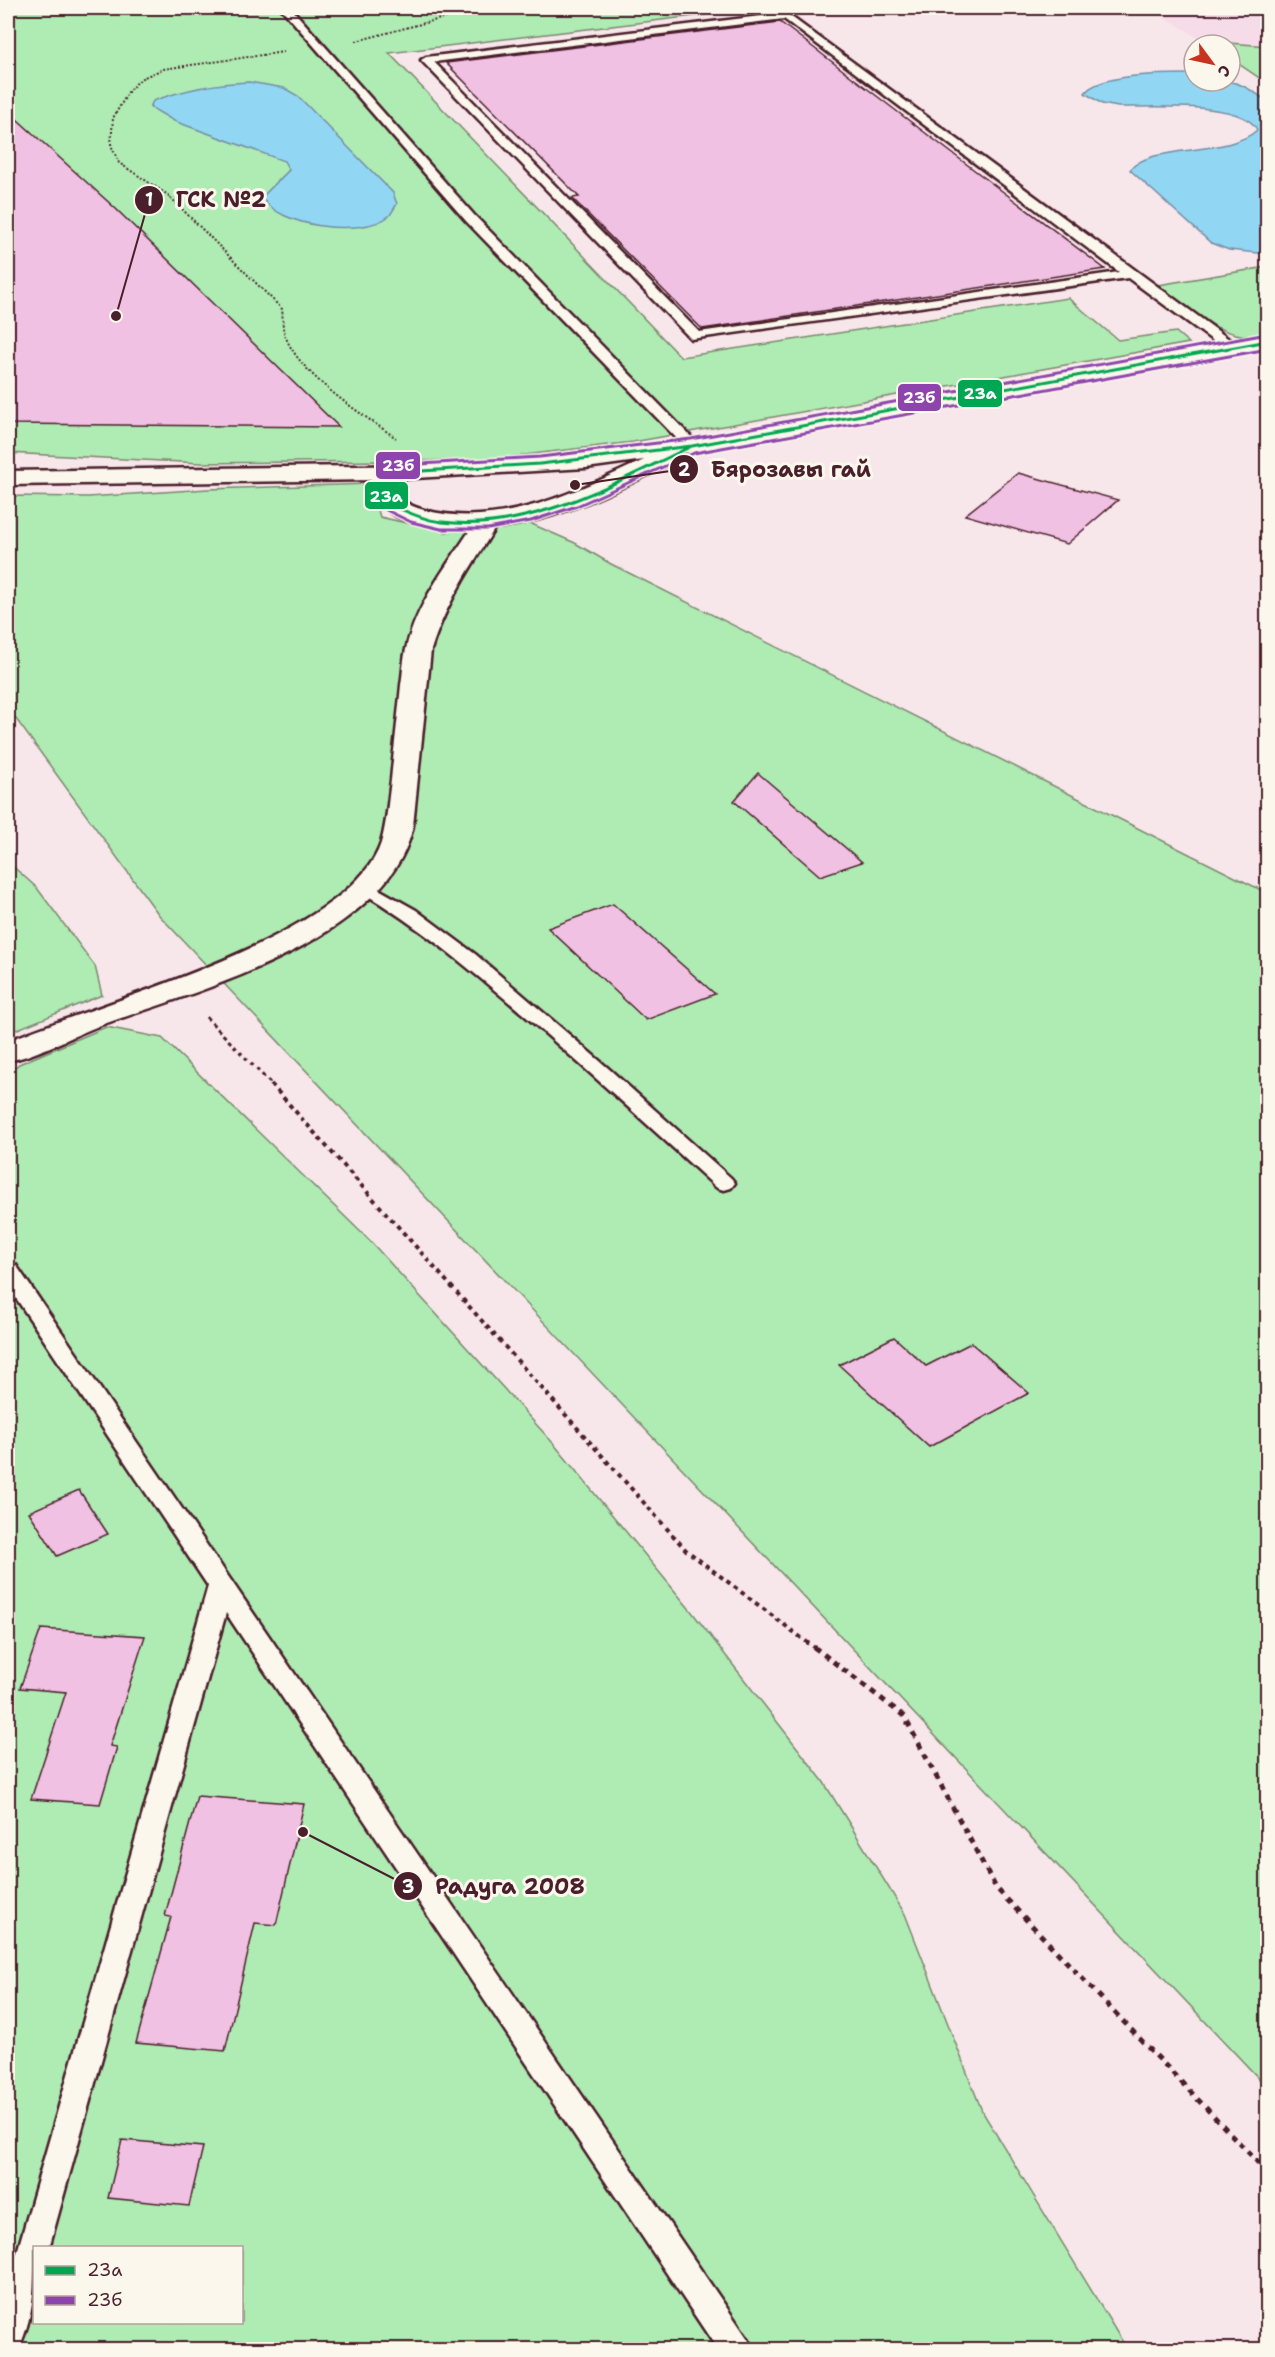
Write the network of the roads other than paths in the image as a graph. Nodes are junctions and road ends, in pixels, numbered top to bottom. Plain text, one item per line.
1 (286, 8) edge
2 (1130, 274) junction
3 (1268, 341) edge
4 (1232, 348) junction
5 (692, 446) junction
6 (388, 473) junction
7 (8, 478) edge
8 (487, 522) junction
9 (366, 886) junction
10 (8, 1052) edge
11 (724, 1183) dead end
12 (8, 1270) edge
13 (221, 1585) junction
14 (34, 2246) edge
15 (33, 2249) edge
16 (8, 2337) edge
17 (738, 2349) edge

1 - 5 lane
2 - 2 lane
2 - 4 lane
3 - 4 street
4 - 5 street
5 - 6 street
5 - 8 street
6 - 7 street
6 - 8 street
8 - 9 street
9 - 10 street
9 - 11 lane
12 - 13 lane
13 - 14 lane
13 - 17 lane
15 - 16 lane

